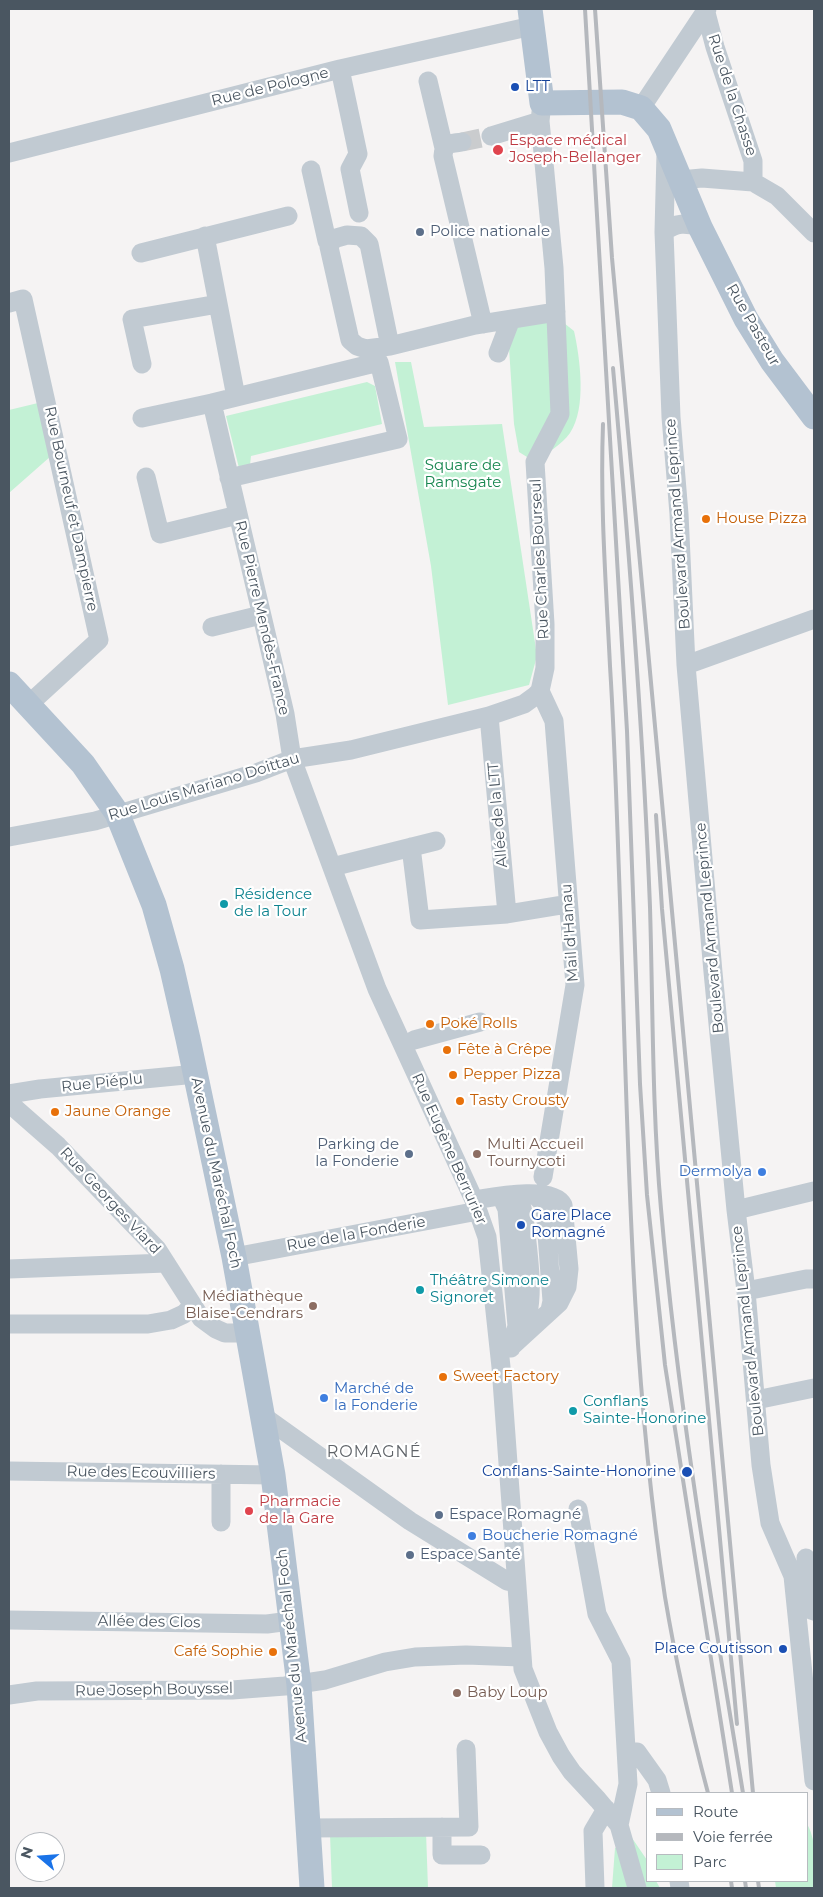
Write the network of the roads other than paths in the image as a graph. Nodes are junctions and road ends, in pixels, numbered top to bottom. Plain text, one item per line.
1 (706, 9) edge
2 (531, 17) edge
3 (340, 69) junction
4 (428, 81) dead end
5 (641, 108) junction
6 (541, 112) junction
7 (491, 136) tunnel mouth
8 (462, 142) tunnel mouth
9 (444, 148) junction
10 (667, 149) junction
11 (9, 154) edge
12 (310, 170) dead end
13 (680, 180) junction
14 (753, 182) junction
15 (359, 213) dead end
16 (288, 216) dead end
17 (700, 227) junction
18 (664, 232) junction
19 (814, 233) edge
20 (205, 236) junction
21 (331, 243) junction
22 (141, 253) dead end
23 (9, 303) edge
24 (218, 304) junction
25 (556, 312) junction
26 (510, 319) junction
27 (483, 324) junction
28 (399, 344) junction
29 (498, 353) dead end
30 (142, 364) dead end
31 (236, 397) junction
32 (212, 403) junction
33 (814, 417) edge
34 (142, 418) dead end
35 (146, 477) dead end
36 (229, 478) junction
37 (238, 516) junction
38 (260, 615) junction
39 (814, 619) edge
40 (212, 628) dead end
41 (686, 665) junction
42 (9, 684) edge
43 (540, 691) junction
44 (28, 705) junction
45 (489, 716) junction
46 (292, 759) junction
47 (117, 813) junction
48 (9, 837) edge
49 (436, 841) dead end
50 (411, 847) junction
51 (332, 867) junction
52 (568, 904) junction
53 (507, 914) junction
54 (480, 1022) dead end
55 (414, 1040) dead end
56 (196, 1074) junction
57 (9, 1094) edge
58 (9, 1103) edge
59 (543, 1177) dead end
60 (814, 1191) edge
61 (508, 1195) junction
62 (476, 1206) junction
63 (736, 1210) junction
64 (234, 1256) junction
65 (166, 1263) junction
66 (9, 1269) edge
67 (814, 1279) edge
68 (746, 1291) junction
69 (192, 1306) junction
70 (9, 1324) edge
71 (249, 1333) junction
72 (512, 1346) junction
73 (501, 1367) junction
74 (814, 1388) edge
75 (756, 1400) junction
76 (263, 1416) junction
77 (9, 1471) edge
78 (221, 1474) junction
79 (273, 1476) junction
80 (578, 1509) dead end
81 (221, 1522) dead end
82 (810, 1557) edge
83 (786, 1560) junction
84 (516, 1583) junction
85 (814, 1611) edge
86 (9, 1620) edge
87 (290, 1621) junction
88 (521, 1657) junction
89 (299, 1685) junction
90 (9, 1695) edge
91 (810, 1695) edge
92 (466, 1749) dead end
93 (627, 1752) junction
94 (814, 1780) edge
95 (661, 1792) edge
96 (606, 1809) junction
97 (619, 1826) junction
98 (442, 1827) junction
99 (309, 1828) junction
100 (481, 1854) dead end
101 (312, 1888) edge
102 (595, 1888) edge
103 (636, 1888) edge

1 - 5 street
1 - 14 street, Rue de la Chasse
2 - 3 street, Rue de Pologne
2 - 6 main road
3 - 11 street, Rue de Pologne
3 - 15 street
4 - 9 street
5 - 6 main road
5 - 10 main road, Rue Pasteur
6 - 7 street
6 - 25 street, Rue Charles Bourseul
8 - 9 street
9 - 27 street
10 - 13 main road, Rue Pasteur
10 - 18 street, Boulevard Armand Leprince
12 - 21 street
13 - 14 street
13 - 17 main road, Rue Pasteur
14 - 19 street
16 - 20 street
17 - 18 street
17 - 33 main road, Rue Pasteur
18 - 41 street, Boulevard Armand Leprince
20 - 22 street
20 - 24 street
21 - 28 street
21 - 28 street
23 - 44 street, Rue Bourneuf et Dampierre
24 - 30 street
24 - 31 street
25 - 26 street
25 - 43 street, Rue Charles Bourseul
26 - 27 street
26 - 29 street
27 - 28 street
31 - 32 street
31 - 36 street
32 - 34 street
32 - 36 street, Rue Pierre Mendès-France
35 - 37 street
36 - 37 street, Rue Pierre Mendès-France
37 - 38 street, Rue Pierre Mendès-France
38 - 40 street
38 - 46 street, Rue Pierre Mendès-France
39 - 41 street
41 - 63 street, Boulevard Armand Leprince
42 - 44 main road, Avenue du Maréchal Foch
43 - 45 street, Rue Louis Mariano Doittau
43 - 52 street, Mail d'Hanau
44 - 47 main road, Avenue du Maréchal Foch
45 - 46 street, Rue Louis Mariano Doittau
45 - 53 street, Allée de la LTT
46 - 47 street, Rue Louis Mariano Doittau
46 - 51 street, Rue Eugène Berrurier
47 - 48 street, Rue Louis Mariano Doittau
47 - 56 main road, Avenue du Maréchal Foch
49 - 50 street
50 - 51 street
50 - 53 street
51 - 62 street, Rue Eugène Berrurier
52 - 53 street
52 - 59 street, Mail d'Hanau
54 - 55 street
56 - 57 street, Rue Piéplu
56 - 64 main road, Avenue du Maréchal Foch
58 - 65 street, Rue Georges Viard
60 - 63 street
61 - 62 street, Rue de la Fonderie
61 - 72 street
61 - 72 street, Rue de la Fonderie
62 - 64 street, Rue de la Fonderie
62 - 73 street, Rue Eugène Berrurier
63 - 68 street, Boulevard Armand Leprince
64 - 71 main road, Avenue du Maréchal Foch
65 - 66 street
65 - 69 street, Rue Georges Viard
67 - 68 street
68 - 75 street, Boulevard Armand Leprince
69 - 70 street
69 - 71 street, Rue Georges Viard
71 - 76 main road, Avenue du Maréchal Foch
72 - 73 street
73 - 84 street, Rue Eugène Berrurier
74 - 75 street
75 - 83 street, Boulevard Armand Leprince
76 - 79 main road, Avenue du Maréchal Foch
76 - 84 street
77 - 78 street, Rue des Ecouvilliers
78 - 79 street, Rue des Ecouvilliers
78 - 81 street
79 - 87 main road, Avenue du Maréchal Foch
80 - 93 street
82 - 83 street
82 - 85 street
83 - 91 street, Boulevard Armand Leprince
84 - 88 street, Rue Eugène Berrurier
86 - 87 street, Allée des Clos
87 - 89 main road, Avenue du Maréchal Foch
88 - 89 street, Rue Joseph Bouyssel
88 - 96 street, Rue Eugène Berrurier
89 - 90 street, Rue Joseph Bouyssel
89 - 99 main road, Avenue du Maréchal Foch
91 - 94 street, Boulevard Armand Leprince
92 - 98 street
93 - 95 street
93 - 97 street
96 - 97 street, Rue Eugène Berrurier
96 - 102 street
97 - 103 street, Rue Eugène Berrurier
98 - 99 street
98 - 100 street
99 - 101 main road, Avenue du Maréchal Foch

